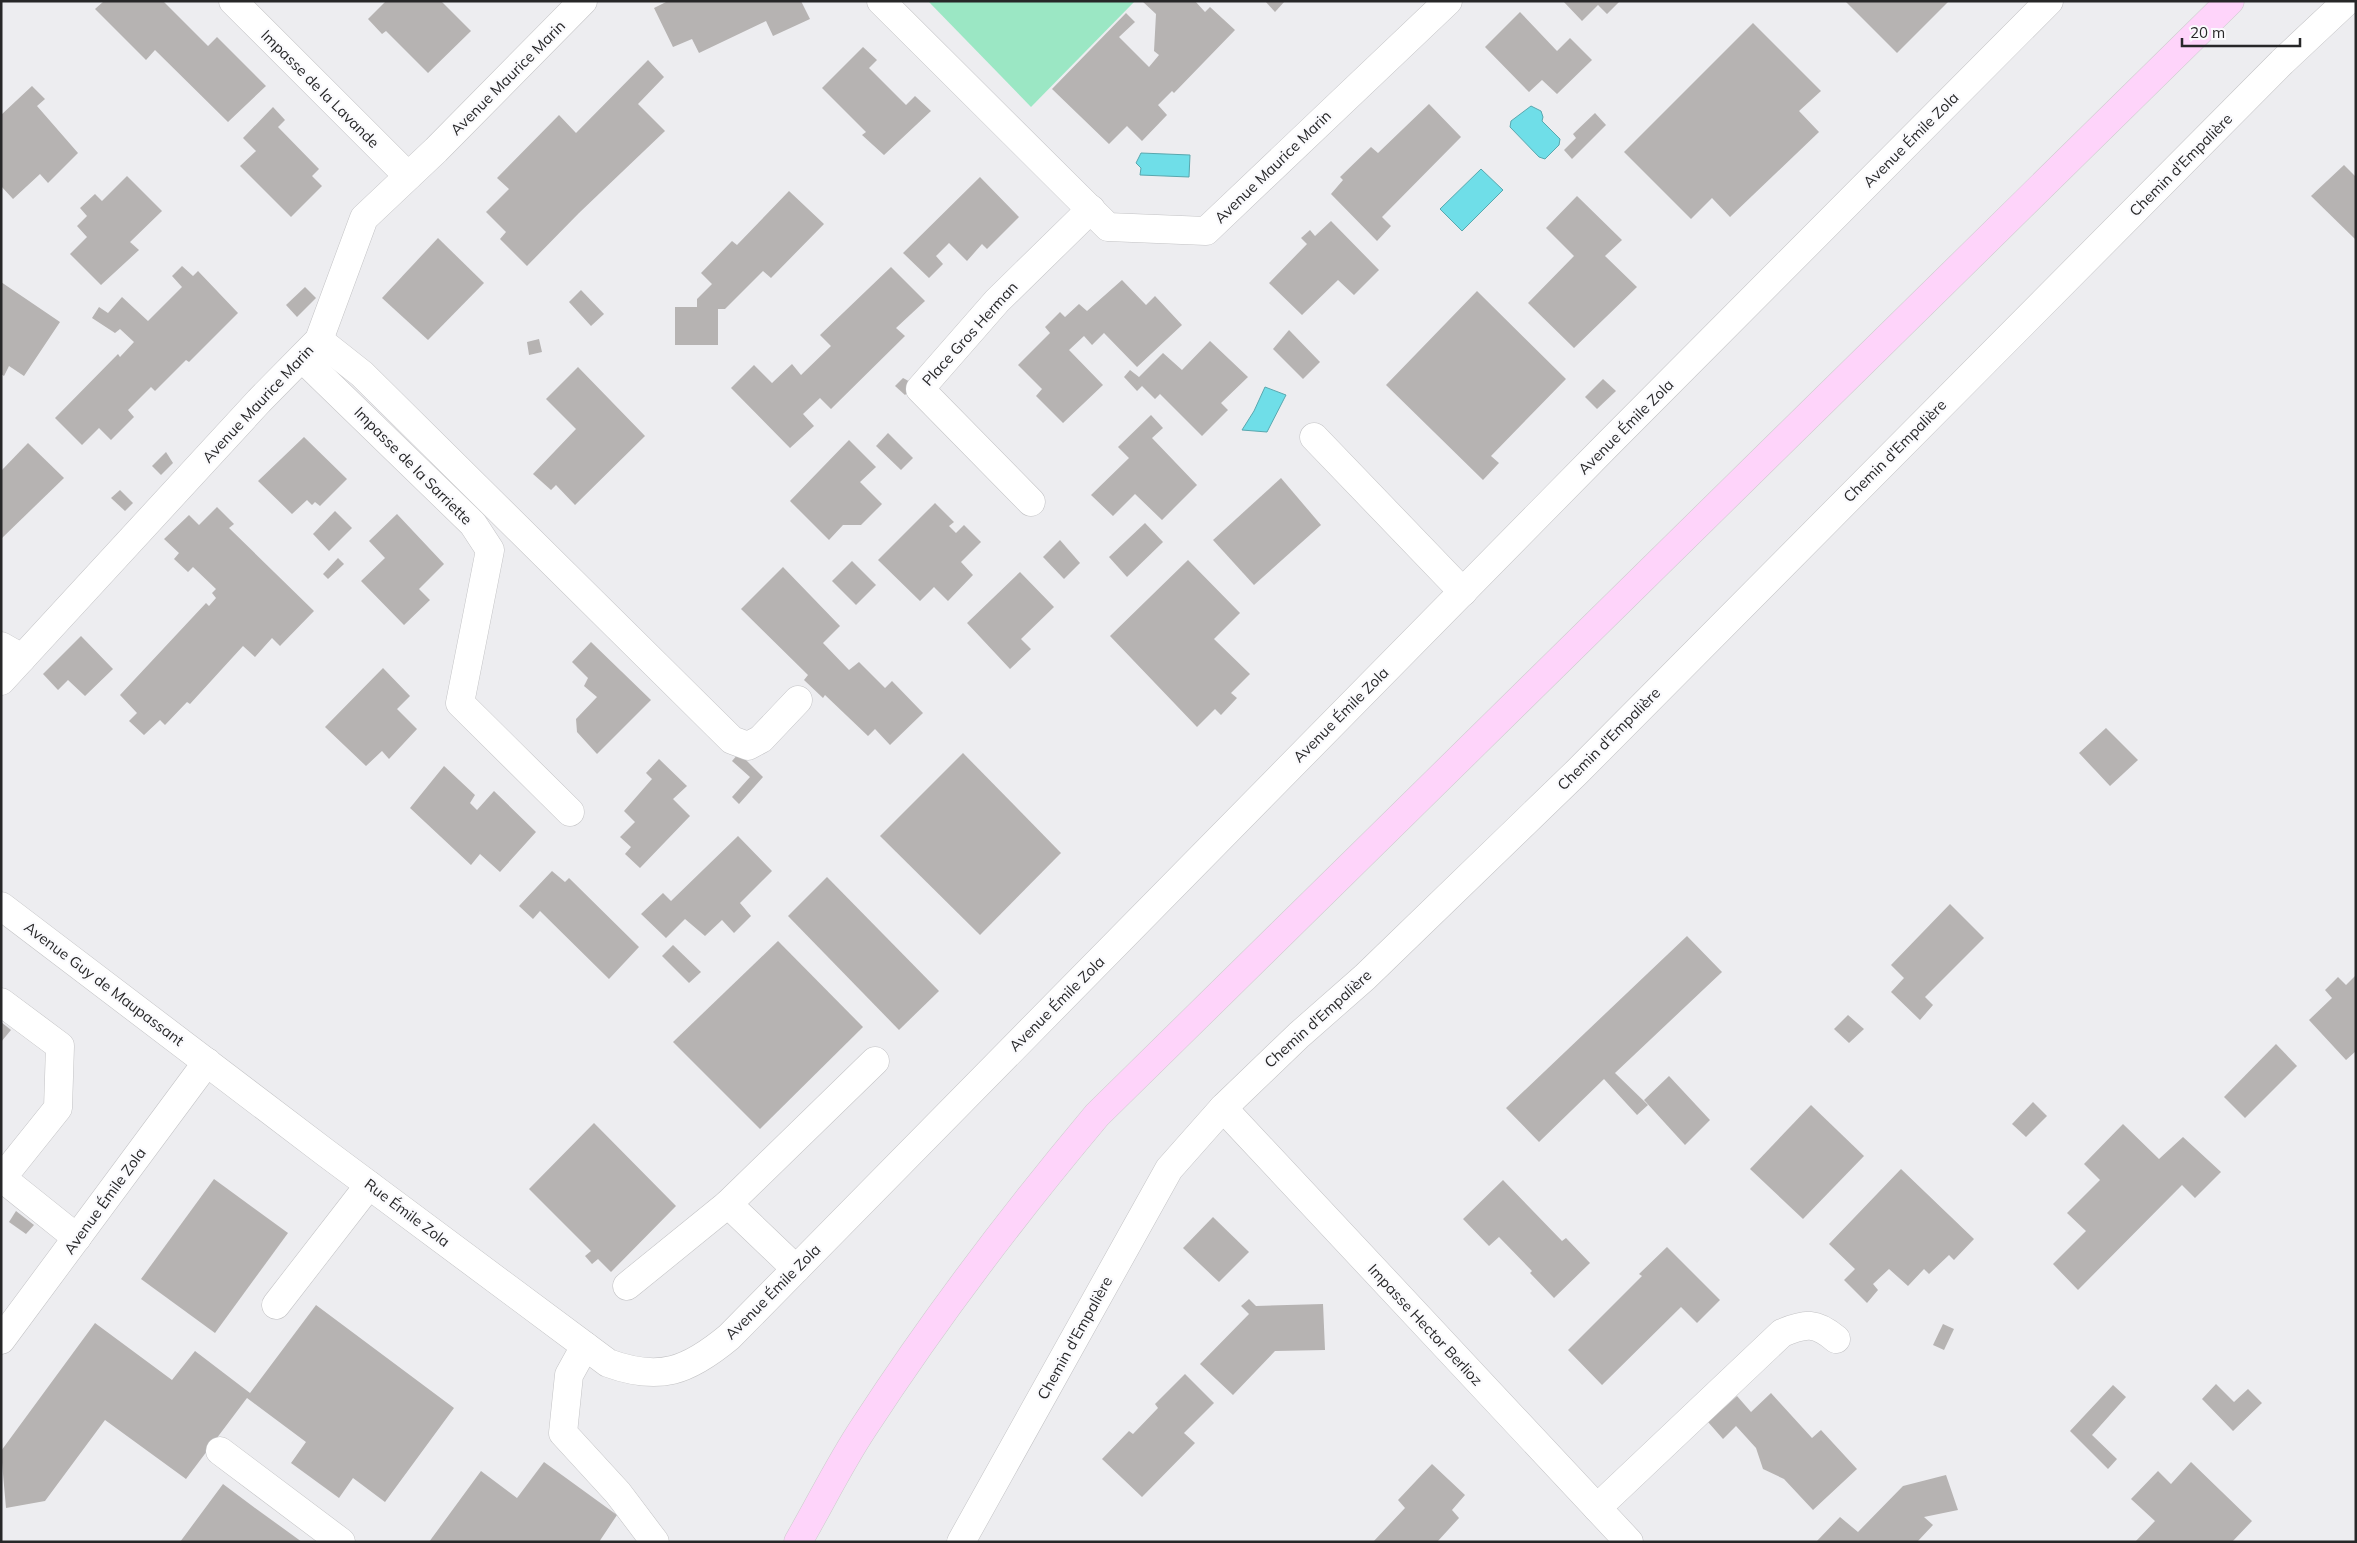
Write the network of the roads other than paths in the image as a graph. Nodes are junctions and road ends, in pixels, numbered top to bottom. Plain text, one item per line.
1 (233, 1) edge
2 (583, 1) edge
3 (881, 1) edge
4 (1448, 1) edge
5 (2049, 1) edge
6 (2230, 1) edge
7 (2347, 1) edge
8 (408, 176) junction
9 (1091, 209) junction
10 (310, 349) junction
11 (1314, 437) dead end
12 (1030, 502) dead end
13 (1463, 592) junction
14 (12, 652) edge
15 (1, 681) edge
16 (798, 700) dead end
17 (570, 812) dead end
18 (1, 906) edge
19 (1, 1002) edge
20 (875, 1061) dead end
21 (207, 1062) junction
22 (1222, 1108) junction
23 (369, 1185) junction
24 (728, 1204) junction
25 (77, 1238) junction
26 (796, 1269) junction
27 (627, 1286) dead end
28 (276, 1305) dead end
29 (1836, 1339) dead end
30 (1, 1340) edge
31 (585, 1346) junction
32 (608, 1363) joint
33 (220, 1451) dead end
34 (1597, 1508) junction
35 (341, 1542) edge
36 (655, 1542) edge
37 (798, 1542) edge
38 (961, 1542) edge
39 (1629, 1542) edge

1 - 8 street, Impasse de la Lavande
2 - 8 street, Avenue Maurice Marin
3 - 9 street, Avenue Maurice Marin
4 - 9 street, Avenue Maurice Marin
5 - 13 street, Avenue Émile Zola
6 - 37 main road
7 - 22 street, Chemin d'Empalière
8 - 10 street, Avenue Maurice Marin
9 - 12 street, Place Gros Herman
10 - 14 street, Avenue Maurice Marin
10 - 16 street
10 - 17 street, Impasse de la Sarriette
11 - 13 street
13 - 26 street, Avenue Émile Zola
14 - 15 street, Avenue Maurice Marin
18 - 21 street, Avenue Guy de Maupassant
19 - 25 street
20 - 24 street
21 - 23 street, Rue Émile Zola
21 - 25 street, Avenue Émile Zola
22 - 34 street, Impasse Hector Berlioz
22 - 38 street, Chemin d'Empalière
23 - 28 street
23 - 31 street, Rue Émile Zola
24 - 26 street
24 - 27 street
25 - 30 street, Avenue Émile Zola
26 - 32 street, Avenue Émile Zola
29 - 34 street
31 - 32 street, Rue Émile Zola
31 - 36 street
33 - 35 street
34 - 39 street, Impasse Hector Berlioz

